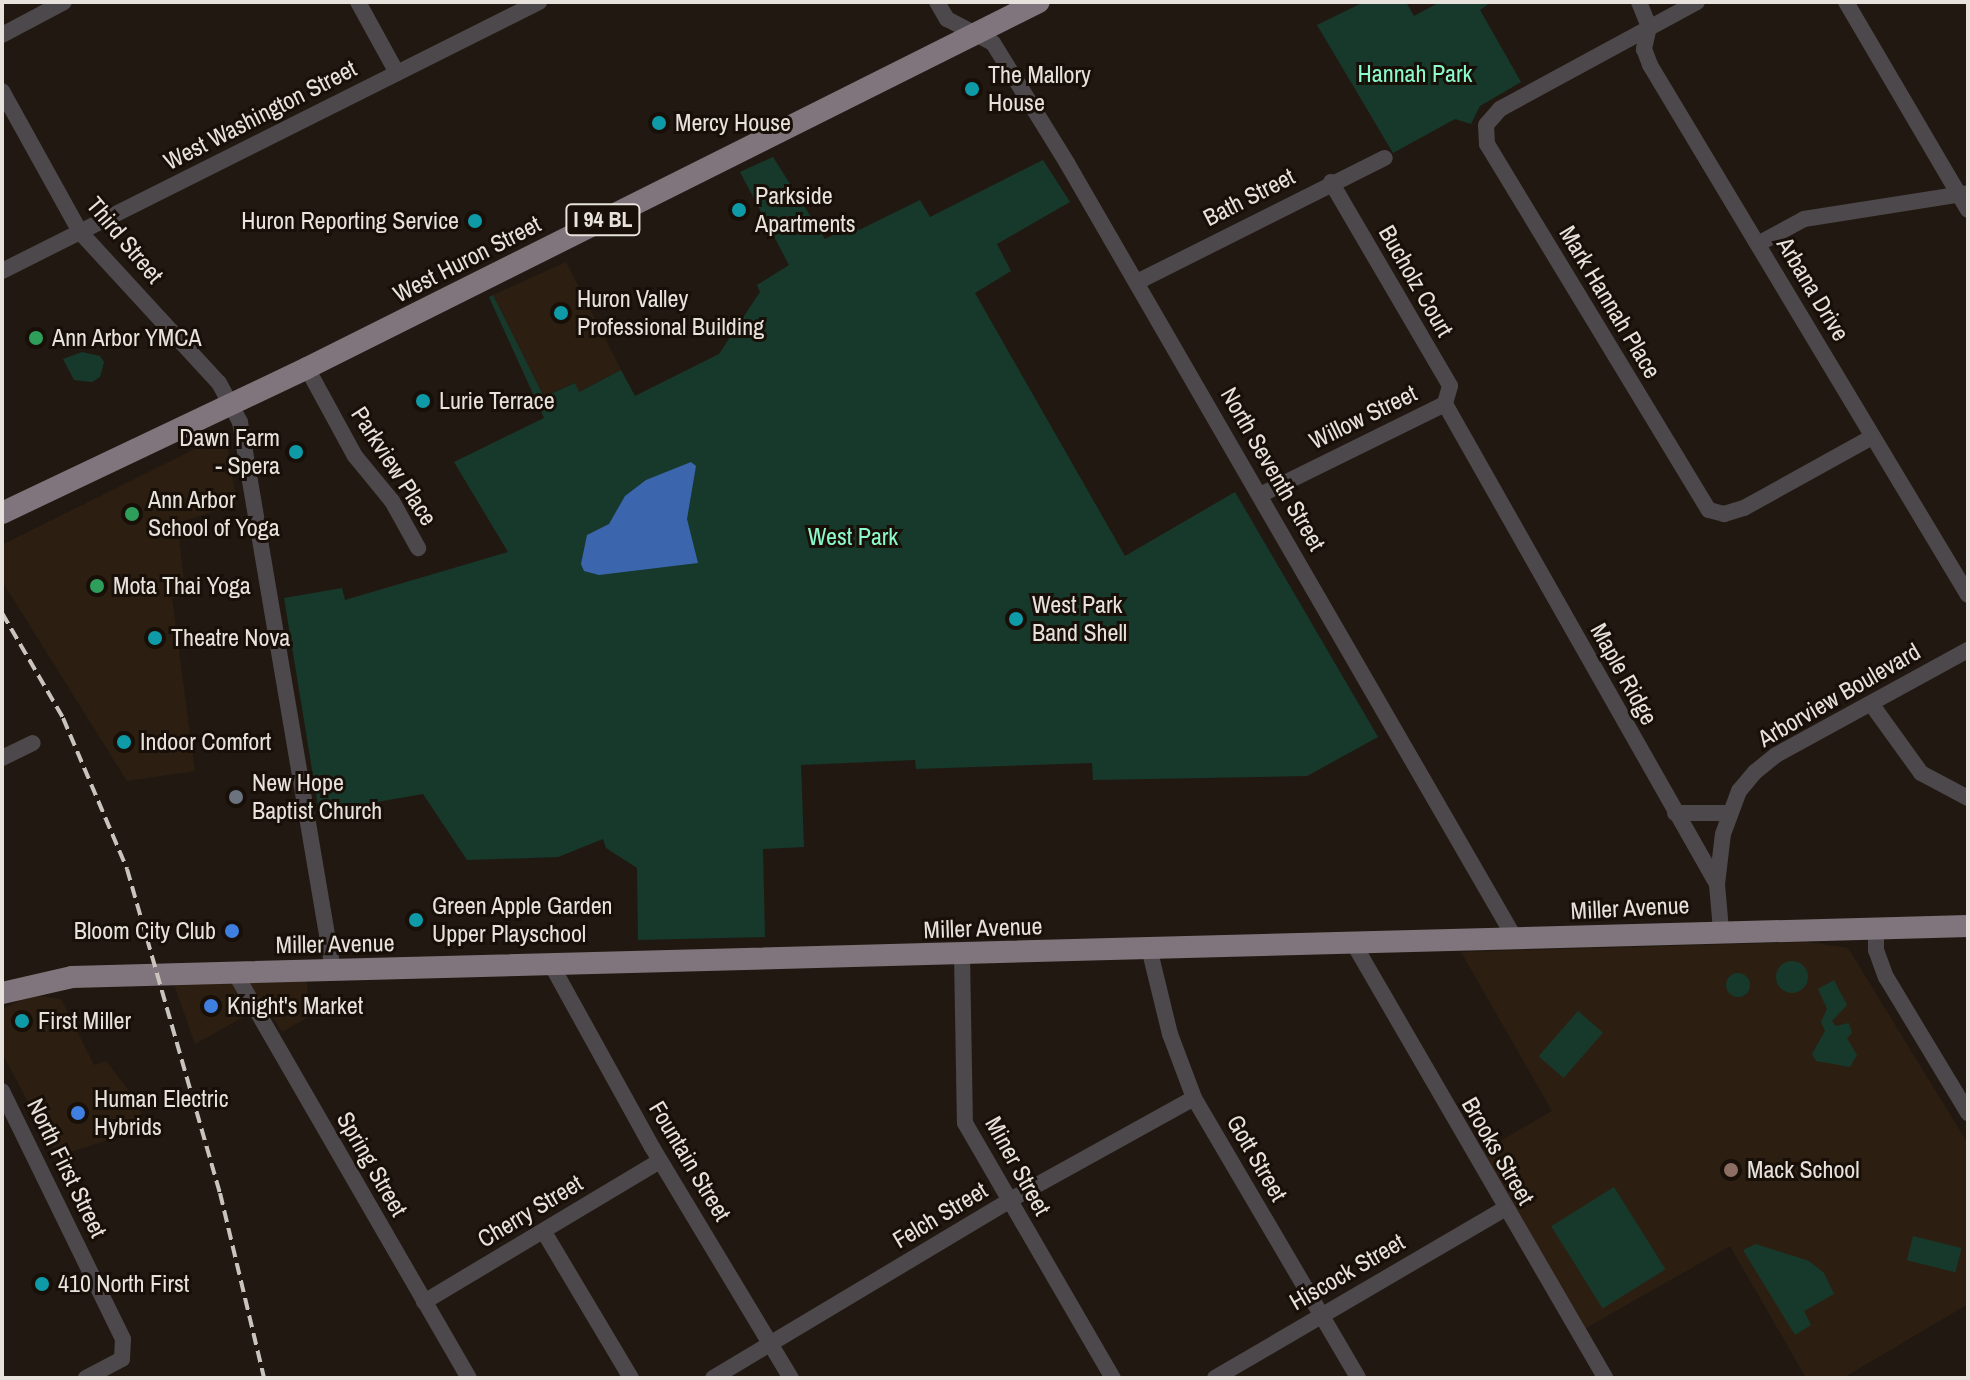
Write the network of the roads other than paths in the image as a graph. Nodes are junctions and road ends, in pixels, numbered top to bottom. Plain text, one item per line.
1 (64, 2) edge
2 (358, 2) edge
3 (539, 2) edge
4 (937, 2) edge
5 (1039, 2) edge
6 (1639, 2) edge
7 (1697, 2) edge
8 (1846, 2) edge
9 (1649, 27) junction
10 (2, 35) edge
11 (975, 35) junction
12 (397, 73) junction
13 (2, 91) edge
14 (1385, 158) dead end
15 (1331, 182) junction
16 (1963, 193) edge
17 (1968, 210) edge
18 (80, 232) junction
19 (1758, 244) junction
20 (2, 271) edge
21 (1137, 282) junction
22 (307, 368) junction
23 (1445, 404) junction
24 (232, 405) junction
25 (1872, 437) junction
26 (1490, 487) joint
27 (1260, 495) junction
28 (2, 513) edge
29 (418, 548) dead end
30 (1968, 595) edge
31 (1968, 650) edge
32 (1872, 705) junction
33 (33, 743) dead end
34 (2, 758) edge
35 (1968, 798) edge
36 (1675, 813) junction
37 (1728, 813) junction
38 (1717, 884) junction
39 (1968, 926) edge
40 (1876, 928) junction
41 (1721, 930) junction
42 (1516, 940) junction
43 (1355, 946) junction
44 (1149, 948) junction
45 (962, 955) junction
46 (552, 966) junction
47 (333, 970) junction
48 (235, 973) junction
49 (2, 993) edge
50 (2, 1091) edge
51 (1194, 1098) junction
52 (1968, 1113) edge
53 (660, 1161) junction
54 (1010, 1200) junction
55 (1504, 1209) junction
56 (544, 1232) junction
57 (424, 1302) junction
58 (1320, 1314) junction
59 (772, 1343) junction
60 (86, 1378) edge
61 (469, 1378) edge
62 (631, 1378) edge
63 (713, 1378) edge
64 (791, 1378) edge
65 (1113, 1378) edge
66 (1215, 1378) edge
67 (1358, 1378) edge
68 (1605, 1378) edge

1 - 10 street
2 - 12 street
3 - 12 street, West Washington Street
4 - 11 street, North Seventh Street
5 - 11 main road, West Huron Street / I 94 BL
6 - 9 street, Arbana Drive
7 - 9 street
8 - 16 street
9 - 19 street, Arbana Drive
9 - 25 street, Mark Hannah Place
11 - 21 street, North Seventh Street
11 - 22 main road, West Huron Street / I 94 BL
12 - 18 street, West Washington Street
13 - 18 street, Third Street
14 - 15 street, Bath Street
15 - 21 street, Bath Street
15 - 23 street, Bucholz Court
16 - 17 street
16 - 19 street
18 - 20 street, West Washington Street
18 - 24 street, Third Street
19 - 25 street, Arbana Drive
21 - 27 street, North Seventh Street
22 - 24 main road, West Huron Street / I 94 BL
22 - 29 street, Parkview Place
23 - 26 street, Willow Street
23 - 27 street, Willow Street
24 - 28 main road, West Huron Street / I 94 BL
24 - 47 street, Third Street
25 - 30 street, Arbana Drive
26 - 36 street, Maple Ridge
27 - 42 street, North Seventh Street
31 - 32 street, Arborview Boulevard
32 - 35 street
32 - 37 street, Arborview Boulevard
33 - 34 street
36 - 37 street
36 - 38 street, Maple Ridge
37 - 38 street, Arborview Boulevard
38 - 41 street, Arborview Boulevard
39 - 40 main road, Miller Avenue
40 - 41 main road, Miller Avenue
40 - 52 street
41 - 42 main road, Miller Avenue
42 - 43 main road, Miller Avenue
43 - 44 main road, Miller Avenue
43 - 55 street, Brooks Street
44 - 45 main road, Miller Avenue
44 - 51 street, Gott Street
45 - 46 main road, Miller Avenue
45 - 54 street, Miner Street
46 - 47 main road, Miller Avenue
46 - 53 street, Fountain Street
47 - 48 main road, Miller Avenue
48 - 49 main road, Miller Avenue
48 - 57 street, Spring Street
50 - 60 street, North First Street
51 - 54 street, Felch Street
51 - 58 street, Gott Street
53 - 56 street, Cherry Street
53 - 59 street, Fountain Street
54 - 59 street, Felch Street
54 - 65 street, Miner Street
55 - 58 street, Hiscock Street
55 - 68 street, Brooks Street
56 - 57 street, Cherry Street
56 - 62 street
57 - 61 street, Spring Street
58 - 66 street, Hiscock Street
58 - 67 street, Gott Street
59 - 63 street, Felch Street
59 - 64 street, Fountain Street

